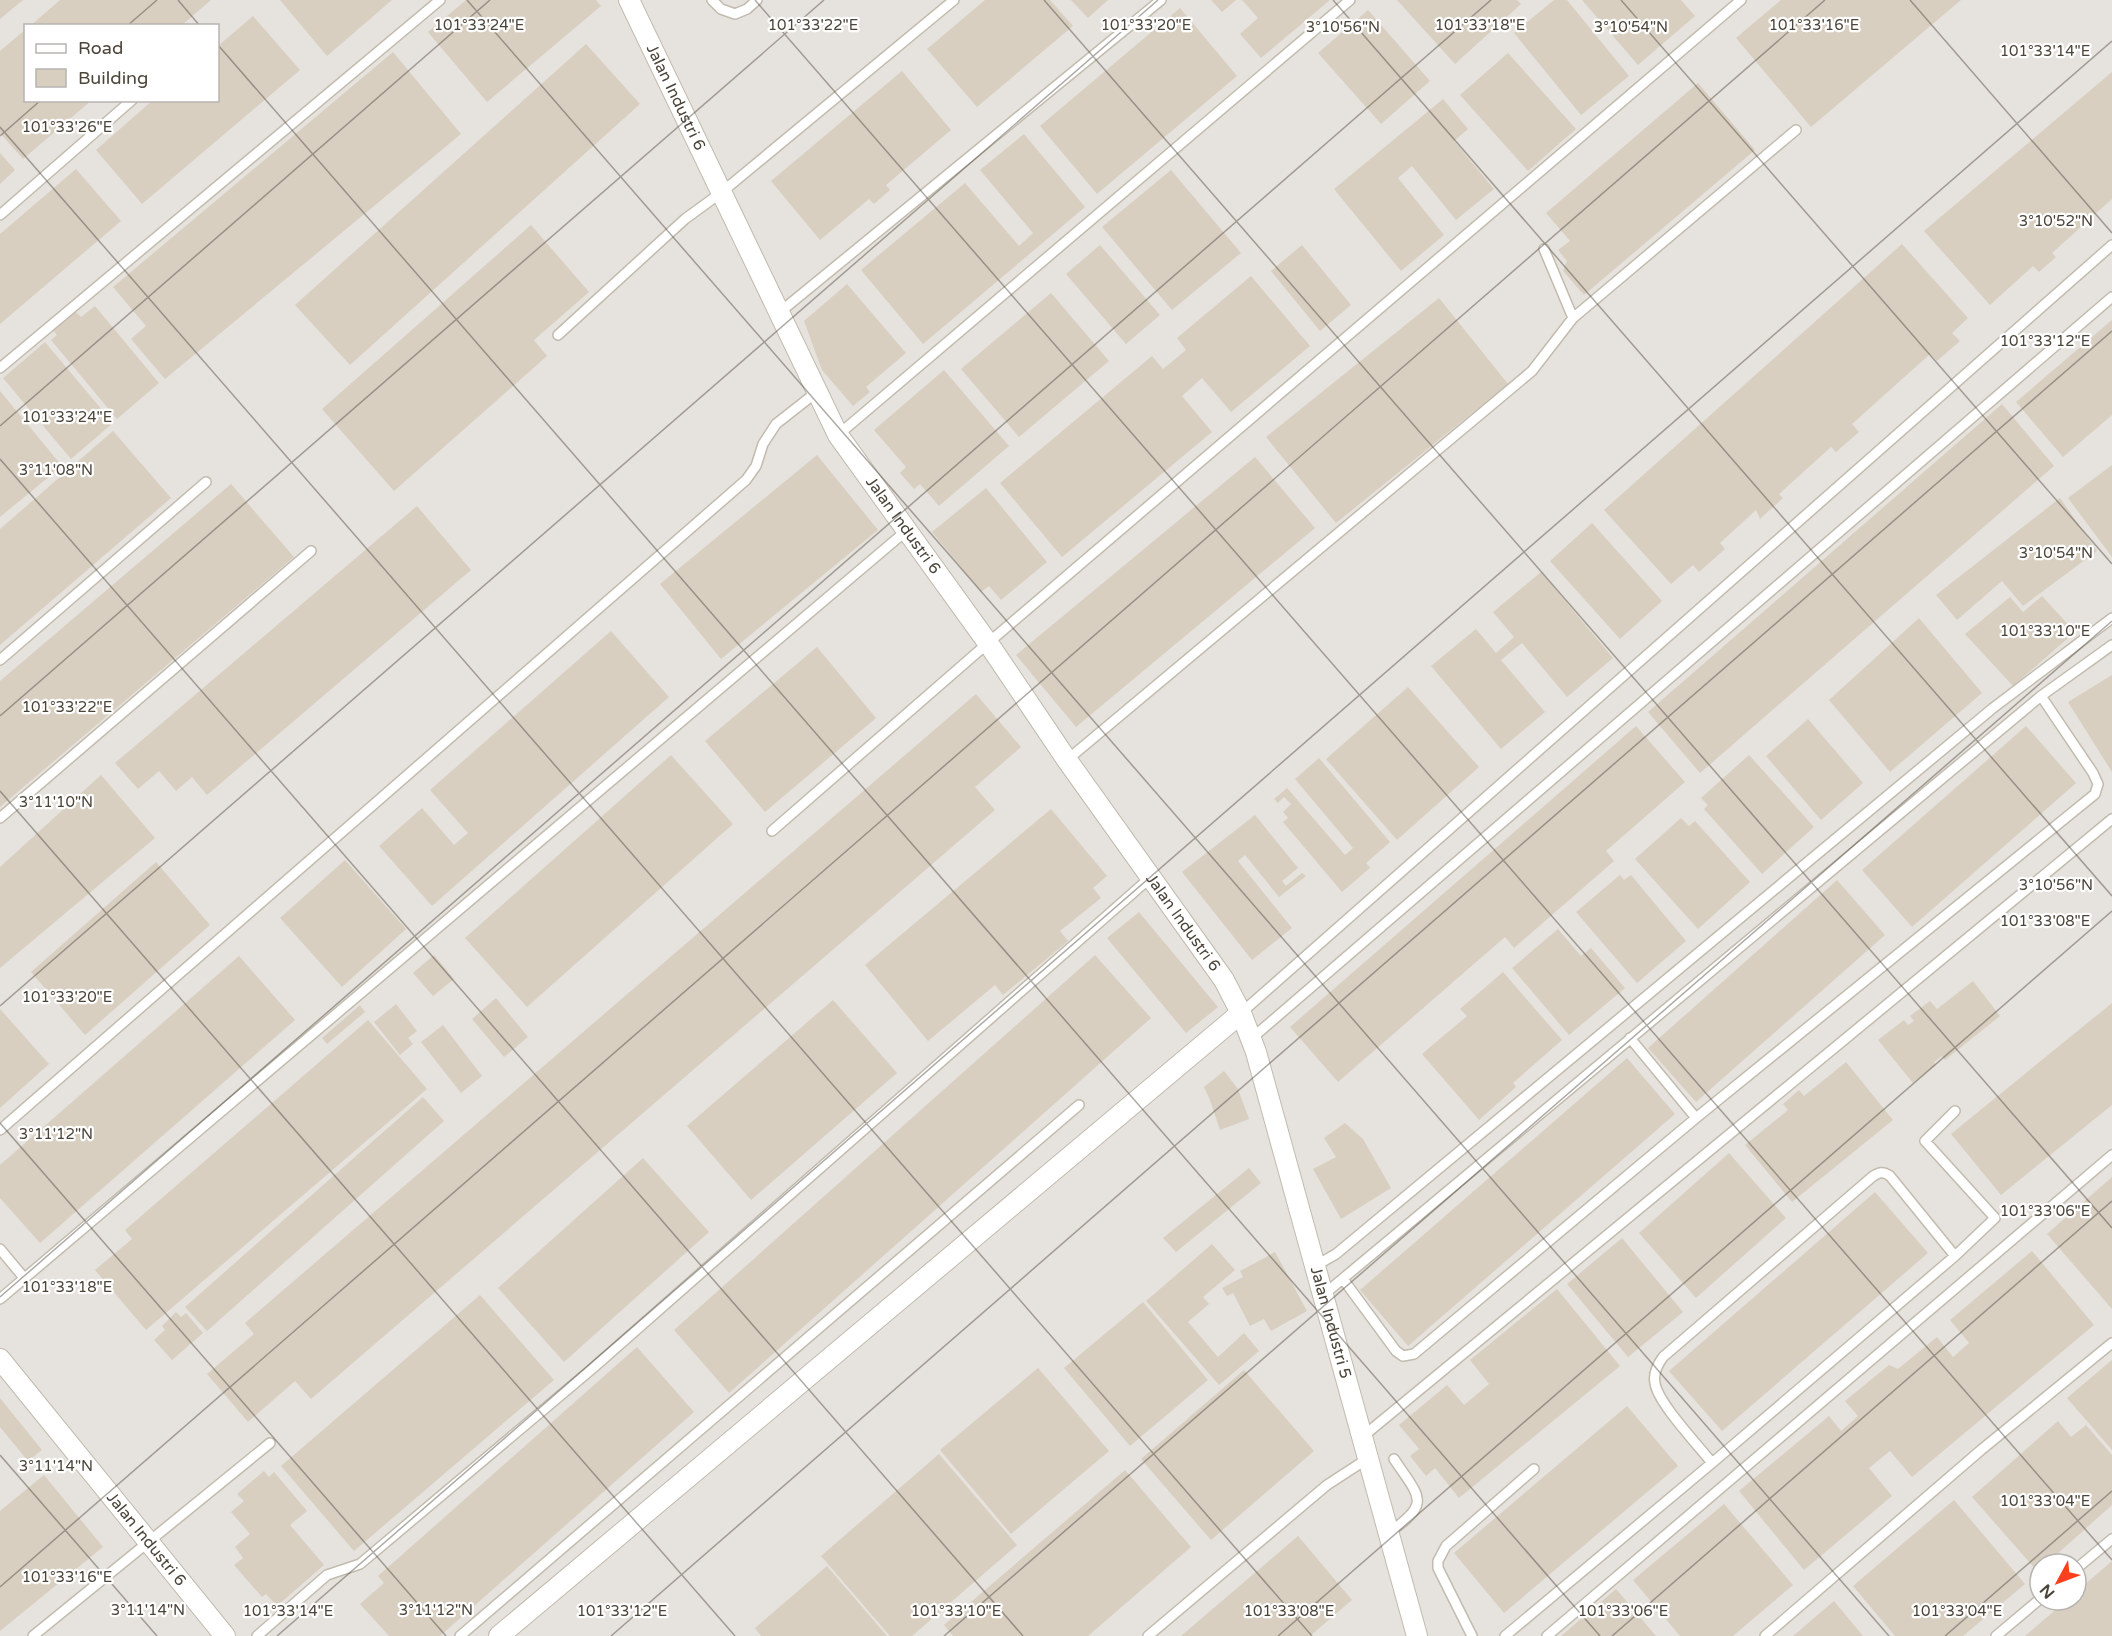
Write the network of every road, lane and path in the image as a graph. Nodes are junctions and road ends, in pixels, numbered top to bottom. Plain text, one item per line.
1 (440, 0) edge
2 (629, 0) edge
3 (712, 0) edge
4 (757, 0) edge
5 (954, 0) edge
6 (1161, 0) edge
7 (1350, 0) edge
8 (1741, 0) edge
9 (130, 102) edge
10 (1796, 130) dead end
11 (722, 192) junction
12 (0, 215) edge
13 (2112, 245) edge
14 (1544, 249) dead end
15 (2112, 297) edge
16 (780, 312) junction
17 (1573, 318) junction
18 (558, 335) dead end
19 (0, 368) edge
20 (818, 391) junction
21 (838, 435) junction
22 (206, 482) dead end
23 (906, 531) junction
24 (311, 551) dead end
25 (2112, 618) edge
26 (988, 643) junction
27 (2112, 645) edge
28 (0, 660) edge
29 (2041, 696) junction
30 (1067, 760) junction
31 (0, 818) edge
32 (2112, 819) edge
33 (772, 831) dead end
34 (1151, 878) junction
35 (1241, 1013) junction
36 (1630, 1038) junction
37 (1251, 1039) junction
38 (1079, 1105) dead end
39 (1955, 1111) dead end
40 (1696, 1118) junction
41 (0, 1130) edge
42 (2112, 1155) edge
43 (0, 1249) edge
44 (1955, 1256) junction
45 (1315, 1266) junction
46 (25, 1279) junction
47 (1342, 1279) junction
48 (1323, 1296) junction
49 (0, 1299) edge
50 (2112, 1343) edge
51 (0, 1359) edge
52 (1361, 1438) junction
53 (270, 1443) dead end
54 (1367, 1459) junction
55 (1394, 1459) dead end
56 (1712, 1463) junction
57 (1534, 1469) dead end
58 (1388, 1533) junction
59 (2112, 1539) edge
60 (148, 1542) junction
61 (2088, 1559) edge
62 (2028, 1609) edge
63 (33, 1636) edge
64 (225, 1636) edge
65 (257, 1636) edge
66 (460, 1636) edge
67 (499, 1636) edge
68 (1148, 1636) edge
69 (1417, 1636) edge
70 (1472, 1636) edge
71 (1505, 1636) edge
72 (1547, 1636) edge
73 (1765, 1636) edge
74 (1996, 1636) edge

1 - 19 lane
2 - 11 street, Jalan Industri 6
3 - 4 lane
5 - 11 lane
6 - 16 lane
7 - 21 lane
8 - 26 lane
9 - 12 lane
10 - 17 lane
11 - 16 street, Jalan Industri 6
11 - 18 lane
13 - 35 lane
14 - 17 lane
15 - 37 lane
16 - 20 street, Jalan Industri 6
17 - 30 lane
20 - 21 street, Jalan Industri 6
20 - 41 lane
21 - 23 street, Jalan Industri 6
22 - 28 lane
23 - 26 street, Jalan Industri 6
23 - 46 lane
24 - 31 lane
25 - 45 lane
26 - 30 street, Jalan Industri 6
26 - 33 lane
27 - 29 lane
29 - 36 lane
29 - 40 lane
30 - 34 street, Jalan Industri 6
32 - 52 lane
34 - 35 street, Jalan Industri 6
34 - 65 lane
35 - 37 street, Jalan Industri 5
35 - 67 street
36 - 40 lane
36 - 47 lane
37 - 45 street, Jalan Industri 5
38 - 66 lane
39 - 44 lane
40 - 47 lane
42 - 72 lane
43 - 46 lane
44 - 56 lane
44 - 56 lane
45 - 48 street, Jalan Industri 5
46 - 49 lane
47 - 48 lane
48 - 52 street, Jalan Industri 5
50 - 73 lane
51 - 60 street, Jalan Industri 6
52 - 54 street, Jalan Industri 5
53 - 60 lane
54 - 58 street, Jalan Industri 5
54 - 68 lane
55 - 58 lane
56 - 71 lane
57 - 70 lane
58 - 69 street, Jalan Industri 5
59 - 61 lane
60 - 63 lane
60 - 64 street, Jalan Industri 6
62 - 74 lane

